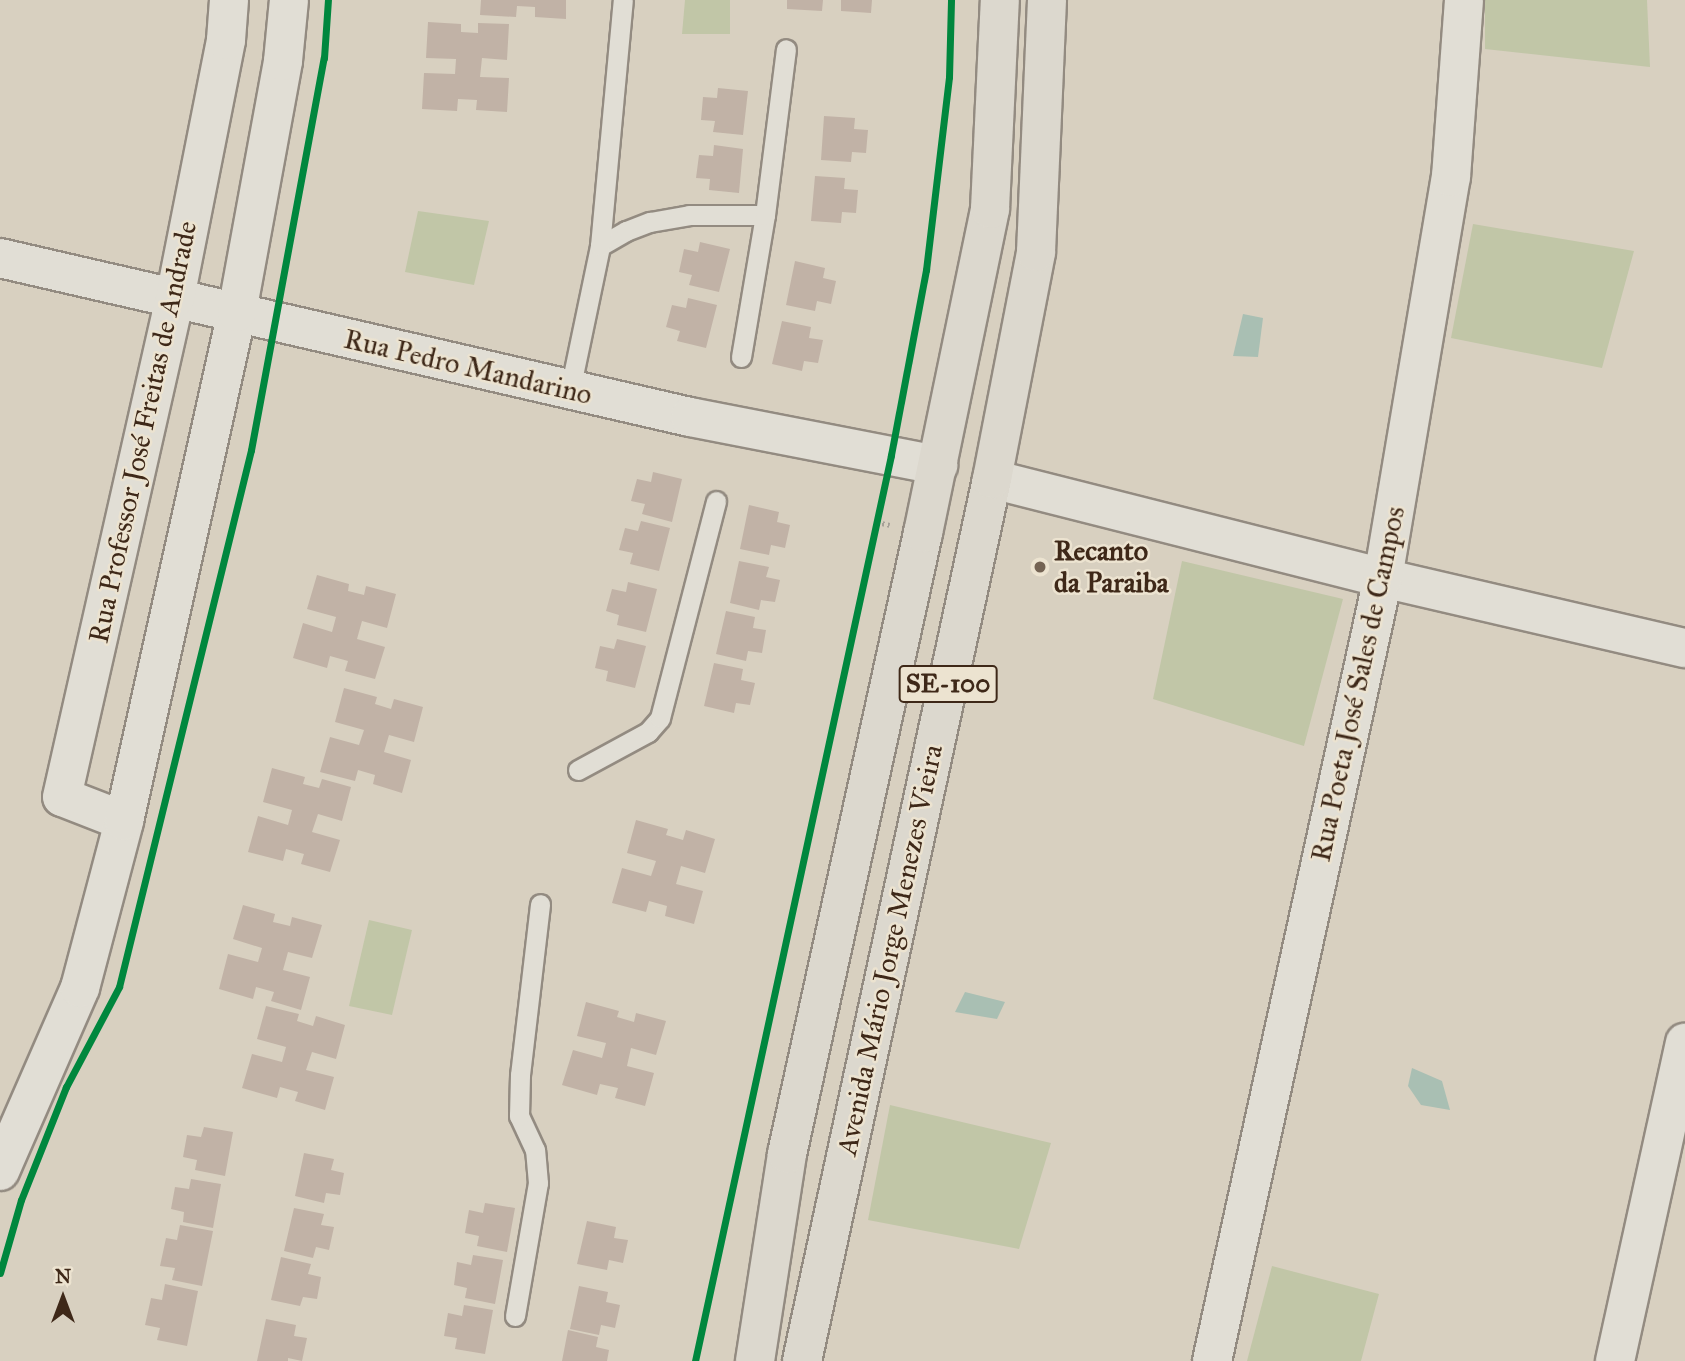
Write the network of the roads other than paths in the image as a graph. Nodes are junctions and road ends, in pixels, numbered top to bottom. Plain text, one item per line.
1 (229, 0) edge
2 (289, 0) edge
3 (623, 0) edge
4 (1000, 0) edge
5 (1047, 0) edge
6 (1464, 0) edge
7 (786, 49) dead end
8 (990, 209) junction
9 (765, 215) junction
10 (600, 246) junction
11 (1036, 252) junction
12 (0, 258) edge
13 (175, 298) junction
14 (237, 312) junction
15 (741, 357) dead end
16 (570, 390) junction
17 (938, 465) junction
18 (992, 479) junction
19 (716, 501) dead end
20 (1384, 578) junction
21 (1685, 648) edge
22 (578, 770) dead end
23 (124, 821) junction
24 (540, 904) dead end
25 (1685, 1043) edge
26 (0, 1171) edge
27 (515, 1316) dead end
28 (755, 1361) edge
29 (802, 1361) edge
30 (1212, 1361) edge
31 (1615, 1361) edge

1 - 13 street, Rua Professor José Freitas de Andrade
2 - 14 street
3 - 10 lane
4 - 8 main road, Avenida Mário Jorge Menezes Vieira / SE-100
5 - 11 main road, Avenida Mário Jorge Menezes Vieira / SE-100
6 - 20 street, Rua Poeta José Sales de Campos
7 - 9 lane
8 - 11 main road
8 - 17 main road, Avenida Mário Jorge Menezes Vieira / SE-100
9 - 10 lane
9 - 15 lane
10 - 16 lane
11 - 18 main road, Avenida Mário Jorge Menezes Vieira / SE-100
12 - 13 street, Rua Pedro Mandarino
13 - 14 street, Rua Pedro Mandarino
13 - 23 street, Rua Professor José Freitas de Andrade
14 - 16 street, Rua Pedro Mandarino
14 - 23 street
16 - 17 street, Rua Pedro Mandarino
17 - 28 main road, Avenida Mário Jorge Menezes Vieira / SE-100
18 - 20 street
18 - 29 main road, Avenida Mário Jorge Menezes Vieira / SE-100
19 - 22 lane
20 - 21 street
20 - 30 street, Rua Poeta José Sales de Campos
23 - 26 street
24 - 27 lane
25 - 31 street

